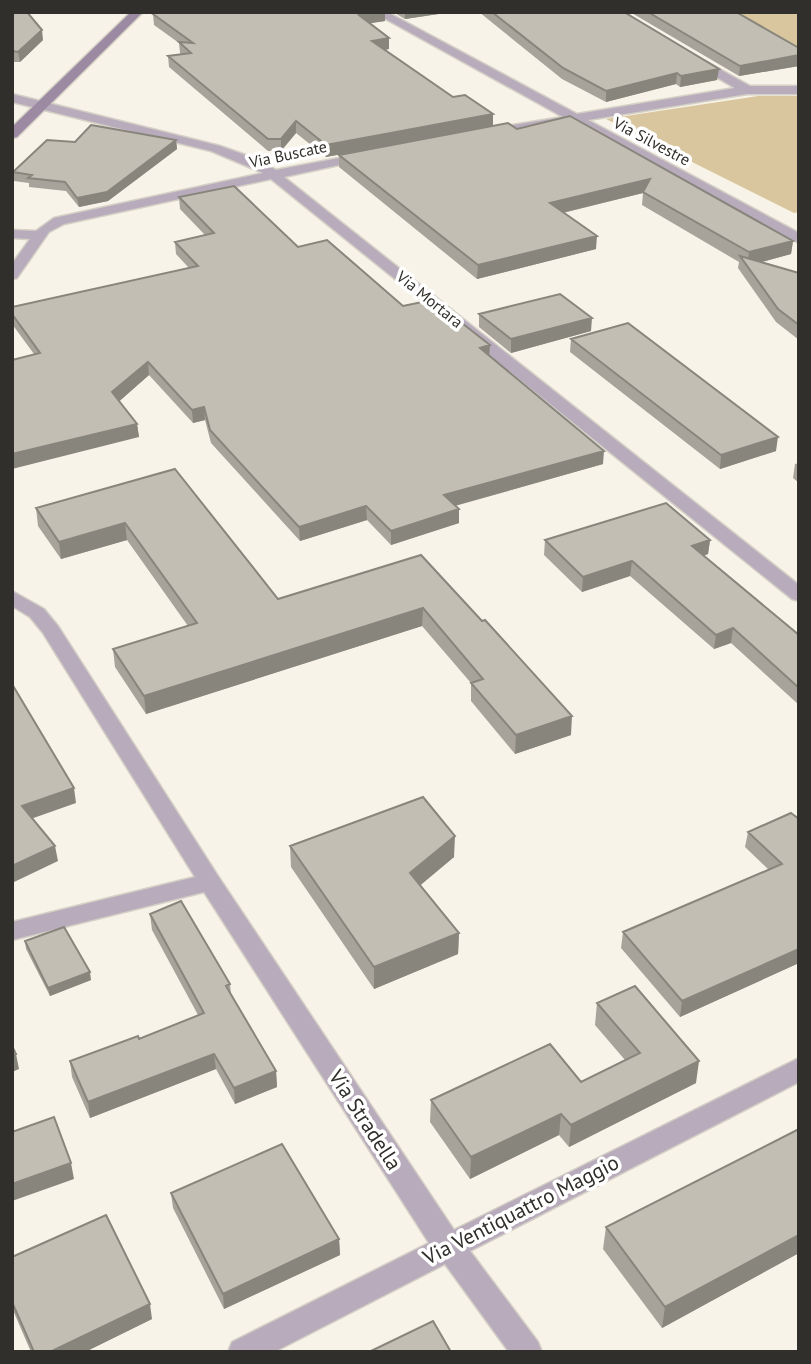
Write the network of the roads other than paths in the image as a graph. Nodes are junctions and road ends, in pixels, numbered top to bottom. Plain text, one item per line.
1 (138, 12) edge
2 (378, 12) edge
3 (683, 52) edge
4 (747, 90) junction
5 (799, 90) edge
6 (12, 98) edge
7 (41, 107) junction
8 (574, 119) junction
9 (12, 134) edge
10 (469, 136) edge
11 (386, 151) edge
12 (275, 175) junction
13 (12, 233) edge
14 (40, 235) junction
15 (799, 239) edge
16 (16, 266) edge
17 (799, 595) edge
18 (12, 597) edge
19 (210, 882) junction
20 (12, 931) edge
21 (799, 1069) edge
22 (448, 1247) junction
23 (243, 1352) edge
24 (527, 1352) edge

1 - 7 street
2 - 8 street, Via Silvestre
3 - 4 street
4 - 5 street
4 - 8 street
6 - 7 street, Via Mortara
7 - 9 street
7 - 12 street, Via Mortara
8 - 10 street
8 - 15 street, Via Silvestre
11 - 12 street, Via Buscate
12 - 14 street, Via Buscate
12 - 17 street, Via Mortara
13 - 14 street
14 - 16 street
18 - 19 street, Via Stradella
19 - 20 street
19 - 22 street, Via Stradella
21 - 22 street, Via Ventiquattro Maggio
22 - 23 street, Via Ventiquattro Maggio
22 - 24 street, Via Stradella

